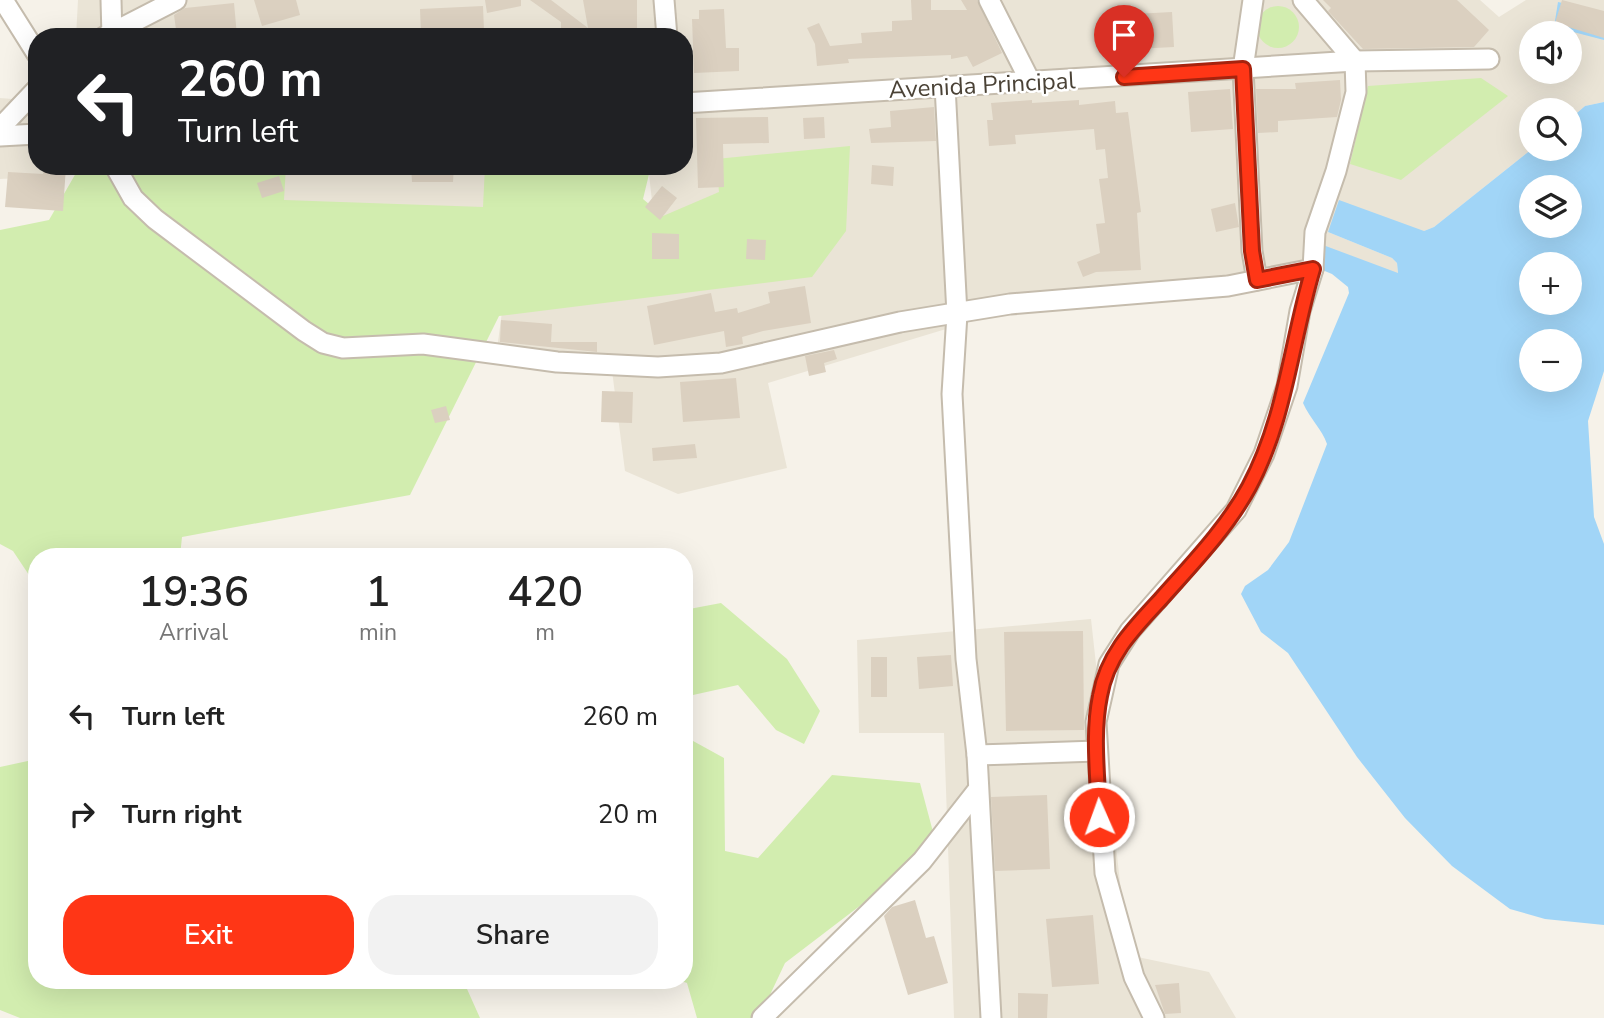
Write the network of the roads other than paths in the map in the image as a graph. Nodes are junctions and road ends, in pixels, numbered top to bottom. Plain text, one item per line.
1 (3, 0) edge
2 (111, 0) edge
3 (176, 0) edge
4 (664, 0) edge
5 (989, 0) edge
6 (1253, 0) edge
7 (1303, 0) edge
8 (110, 28) edge
9 (123, 28) edge
10 (666, 28) edge
11 (28, 40) edge
12 (1489, 59) dead end
13 (1355, 61) junction
14 (1243, 69) junction
15 (1030, 81) junction
16 (945, 86) junction
17 (28, 98) edge
18 (693, 102) edge
19 (0, 128) edge
20 (28, 134) edge
21 (0, 136) edge
22 (120, 175) edge
23 (1313, 269) junction
24 (1257, 280) junction
25 (957, 314) junction
26 (1097, 751) junction
27 (977, 755) junction
28 (976, 792) junction
29 (762, 1018) edge
30 (990, 1018) edge
31 (1154, 1018) edge

1 - 11 street
2 - 8 street
3 - 9 street
4 - 10 street
5 - 15 street
6 - 14 street
7 - 13 street
12 - 13 street, Avenida Principal
13 - 14 street, Avenida Principal
13 - 23 street
14 - 15 street, Avenida Principal
14 - 24 street
15 - 16 street, Avenida Principal
16 - 18 street, Avenida Principal
16 - 25 street
17 - 19 street
20 - 21 street
22 - 25 street
23 - 24 street
23 - 26 street
24 - 25 street
25 - 27 street
26 - 27 street
26 - 31 street
27 - 28 street
28 - 29 street
28 - 30 street

